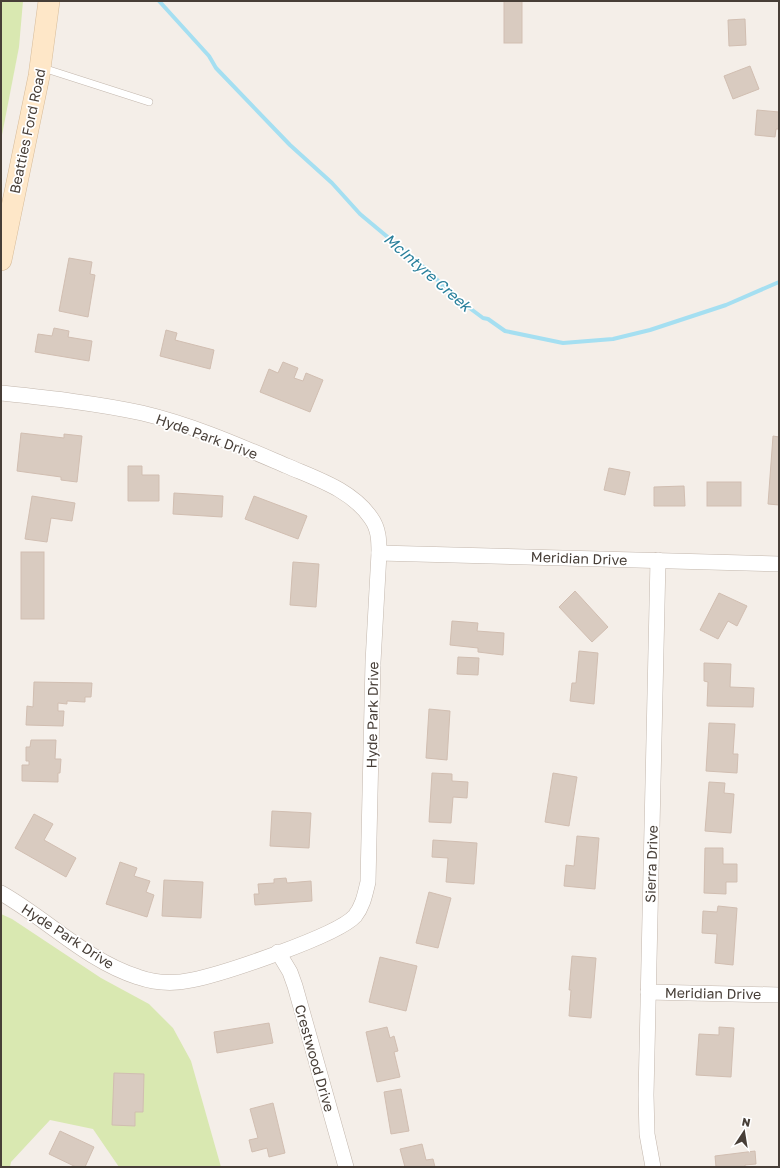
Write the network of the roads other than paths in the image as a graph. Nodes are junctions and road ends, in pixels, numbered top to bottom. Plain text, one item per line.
1 (49, 1) edge
2 (40, 67) junction
3 (149, 102) dead end
4 (6, 212) edge
5 (1, 260) edge
6 (1, 393) edge
7 (379, 553) junction
8 (658, 560) junction
9 (779, 564) edge
10 (1, 893) edge
11 (278, 952) junction
12 (648, 992) junction
13 (779, 995) edge
14 (346, 1167) edge
15 (652, 1167) edge

1 - 2 main road, Beatties Ford Road
2 - 3 lane
2 - 4 main road, Beatties Ford Road
4 - 5 main road, Beatties Ford Road
6 - 7 street, Hyde Park Drive
7 - 8 street, Meridian Drive
7 - 11 street, Hyde Park Drive
8 - 9 street, Meridian Drive
8 - 12 street, Sierra Drive
10 - 11 street, Hyde Park Drive
11 - 14 street, Crestwood Drive
12 - 13 street, Meridian Drive
12 - 15 street, Sierra Drive

